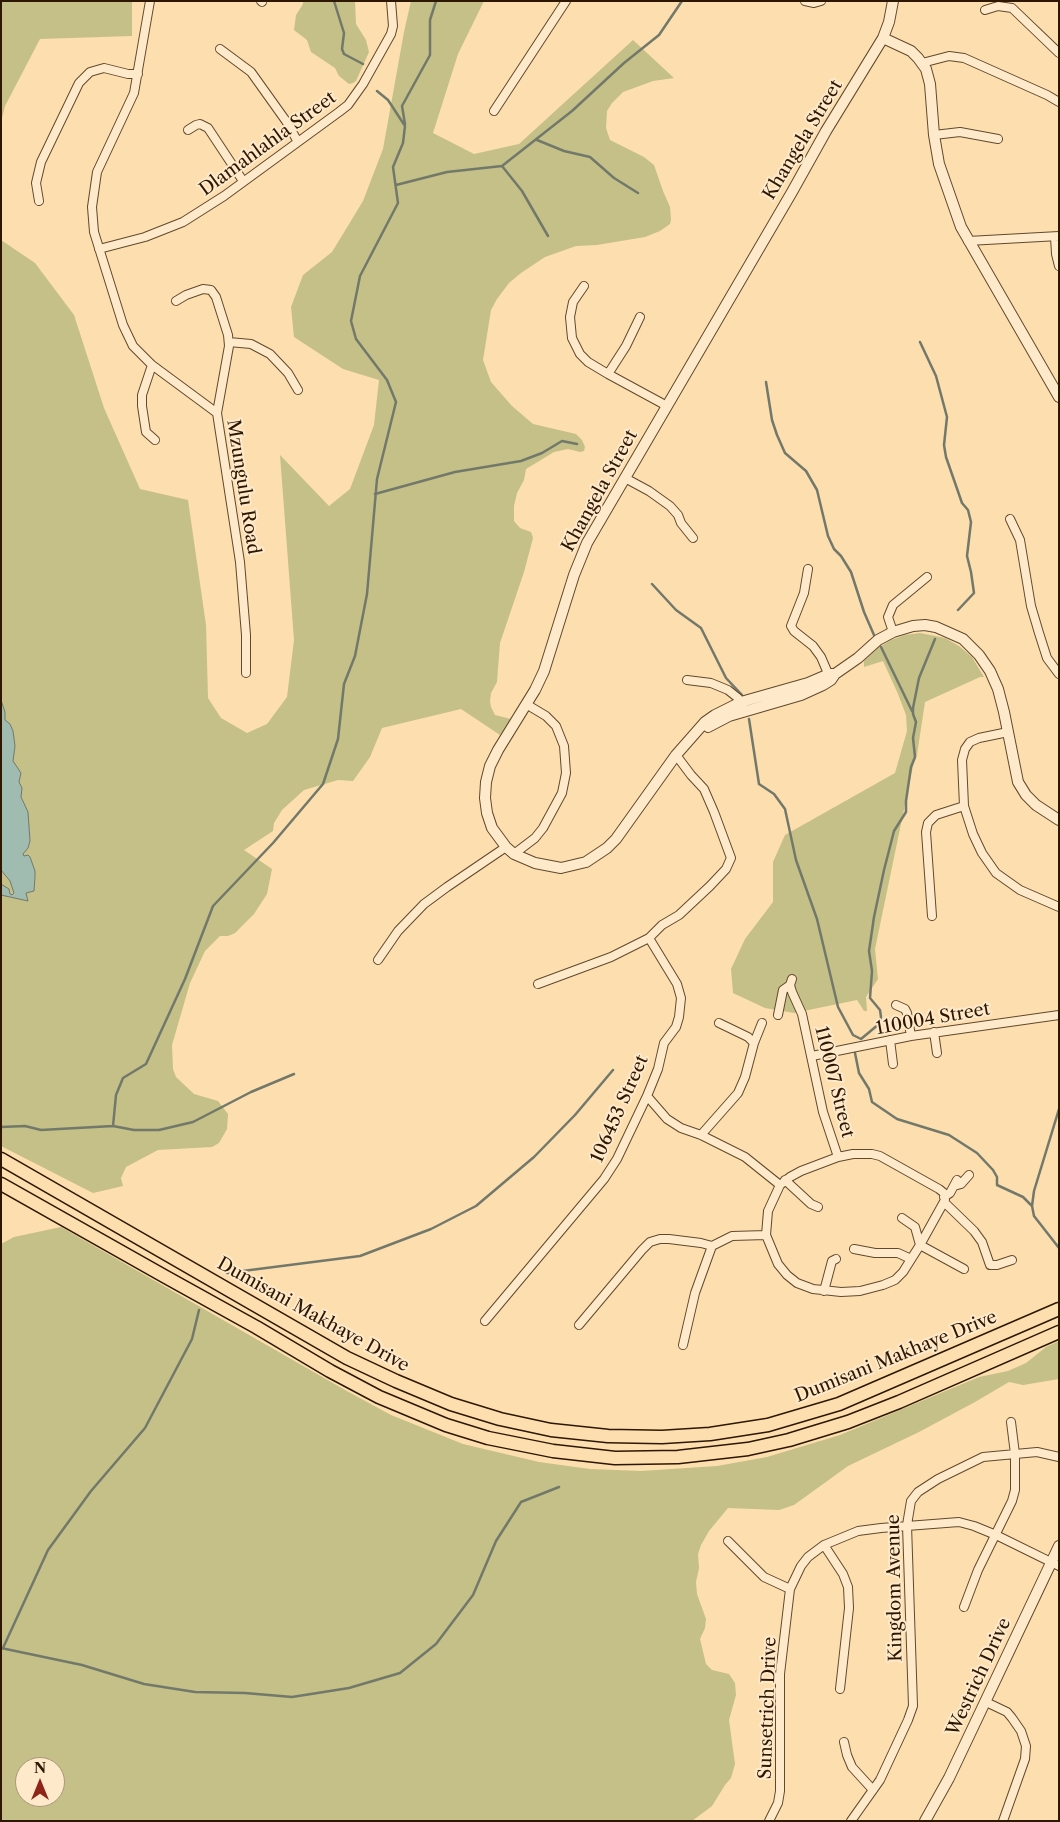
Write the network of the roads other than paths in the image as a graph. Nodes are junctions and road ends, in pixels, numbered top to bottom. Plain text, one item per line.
1 (150, 1) edge
2 (391, 1) edge
3 (566, 1) edge
4 (805, 1) edge
5 (821, 1) edge
6 (893, 1) edge
7 (993, 4) edge
8 (985, 10) dead end
9 (883, 38) junction
10 (220, 49) dead end
11 (1059, 53) edge
12 (922, 63) junction
13 (138, 74) junction
14 (1058, 98) edge
15 (494, 110) dead end
16 (188, 130) dead end
17 (934, 135) junction
18 (998, 139) dead end
19 (298, 142) junction
20 (243, 181) junction
21 (39, 201) dead end
22 (1057, 236) edge
23 (968, 241) junction
24 (98, 249) junction
25 (1059, 266) edge
26 (584, 286) dead end
27 (176, 301) dead end
28 (640, 317) dead end
29 (229, 342) junction
30 (152, 365) junction
31 (608, 374) junction
32 (298, 390) dead end
33 (1059, 397) edge
34 (667, 406) junction
35 (217, 413) junction
36 (155, 440) dead end
37 (625, 478) junction
38 (1010, 520) dead end
39 (693, 538) dead end
40 (808, 568) dead end
41 (927, 577) dead end
42 (893, 632) junction
43 (246, 674) dead end
44 (1059, 674) edge
45 (832, 676) junction
46 (687, 680) dead end
47 (526, 704) junction
48 (743, 706) junction
49 (1008, 732) junction
50 (676, 754) junction
51 (964, 806) junction
52 (1059, 820) edge
53 (510, 850) junction
54 (1059, 907) edge
55 (932, 916) dead end
56 (649, 938) junction
57 (378, 960) dead end
58 (538, 984) dead end
59 (896, 1005) dead end
60 (778, 1015) dead end
61 (1059, 1015) edge
62 (719, 1023) dead end
63 (762, 1023) dead end
64 (934, 1032) junction
65 (911, 1036) junction
66 (890, 1040) junction
67 (754, 1044) junction
68 (937, 1053) dead end
69 (812, 1056) junction
70 (893, 1064) dead end
71 (647, 1096) junction
72 (701, 1135) junction
73 (838, 1157) junction
74 (1, 1159) edge
75 (969, 1176) dead end
76 (783, 1183) junction
77 (1, 1184) edge
78 (944, 1200) junction
79 (818, 1207) dead end
80 (902, 1218) dead end
81 (766, 1235) junction
82 (920, 1245) junction
83 (712, 1246) junction
84 (854, 1249) dead end
85 (836, 1259) dead end
86 (911, 1259) junction
87 (1012, 1260) dead end
88 (964, 1269) dead end
89 (824, 1291) junction
90 (1059, 1309) edge
91 (485, 1322) dead end
92 (579, 1325) dead end
93 (1059, 1332) edge
94 (683, 1345) dead end
95 (1011, 1422) dead end
96 (1015, 1454) junction
97 (1059, 1457) edge
98 (907, 1526) junction
99 (996, 1535) junction
100 (728, 1541) dead end
101 (824, 1545) junction
102 (1059, 1546) edge
103 (1054, 1564) edge
104 (790, 1589) junction
105 (964, 1607) dead end
106 (840, 1689) dead end
107 (986, 1702) junction
108 (844, 1742) dead end
109 (873, 1790) junction
110 (769, 1821) edge
111 (851, 1821) edge
112 (925, 1821) edge
113 (1003, 1821) edge

1 - 13 street, Mzungulu Road
2 - 19 street, Dlamahlahla Street
3 - 15 street
4 - 5 street
6 - 9 street, Khangela Street
7 - 8 street
7 - 11 street
9 - 12 street
9 - 34 street, Khangela Street
10 - 19 street
12 - 14 street
12 - 17 street
13 - 21 street
13 - 24 street, Mzungulu Road
16 - 20 street
17 - 18 street
17 - 23 street
19 - 20 street, Dlamahlahla Street
20 - 24 street, Dlamahlahla Street
22 - 23 street
22 - 25 street
23 - 33 street
24 - 30 street, Mzungulu Road
26 - 31 street
27 - 29 street
28 - 31 street
29 - 32 street
29 - 35 street
30 - 35 street, Mzungulu Road
30 - 36 street
31 - 34 street
34 - 37 street, Khangela Street
35 - 43 street, Mzungulu Road
37 - 39 street
37 - 47 street, Khangela Street
38 - 44 street
40 - 45 street
41 - 42 street
42 - 45 street
42 - 49 street
45 - 48 street
46 - 48 street
47 - 53 street, Khangela Street
47 - 53 street
48 - 50 street
49 - 51 street
49 - 52 street
50 - 53 street
50 - 56 street
51 - 54 street
51 - 55 street
53 - 57 street
56 - 58 street
56 - 71 street, 106453 Street
59 - 65 street
60 - 69 street, 110007 Street
61 - 64 street, 110004 Street
62 - 67 street
63 - 67 street
64 - 65 street, 110004 Street
64 - 68 street
65 - 66 street, 110004 Street
66 - 69 street, 110004 Street
66 - 70 street
67 - 72 street
69 - 73 street, 110007 Street
71 - 72 street
71 - 91 street, 106453 Street
72 - 76 street
73 - 76 street
73 - 78 street
74 - 90 main road, Dumisani Makhaye Drive
75 - 78 street
76 - 79 street
76 - 81 street
77 - 93 main road
78 - 82 street
78 - 87 street
80 - 82 street
81 - 83 street
81 - 89 street
82 - 86 street
82 - 88 street
83 - 92 street
83 - 94 street
84 - 86 street
85 - 89 street
86 - 89 street
95 - 96 street
96 - 97 street, Kingdom Avenue
96 - 98 street, Kingdom Avenue
96 - 99 street
98 - 99 street, Sunsetrich Drive
98 - 101 street, Sunsetrich Drive
98 - 109 street, Kingdom Avenue
99 - 103 street, Sunsetrich Drive
99 - 105 street
100 - 104 street
101 - 104 street, Sunsetrich Drive
101 - 106 street
102 - 103 street, Westrich Drive
103 - 107 street, Westrich Drive
104 - 110 street, Sunsetrich Drive
107 - 112 street, Westrich Drive
107 - 113 street
108 - 109 street
109 - 111 street, Kingdom Avenue

